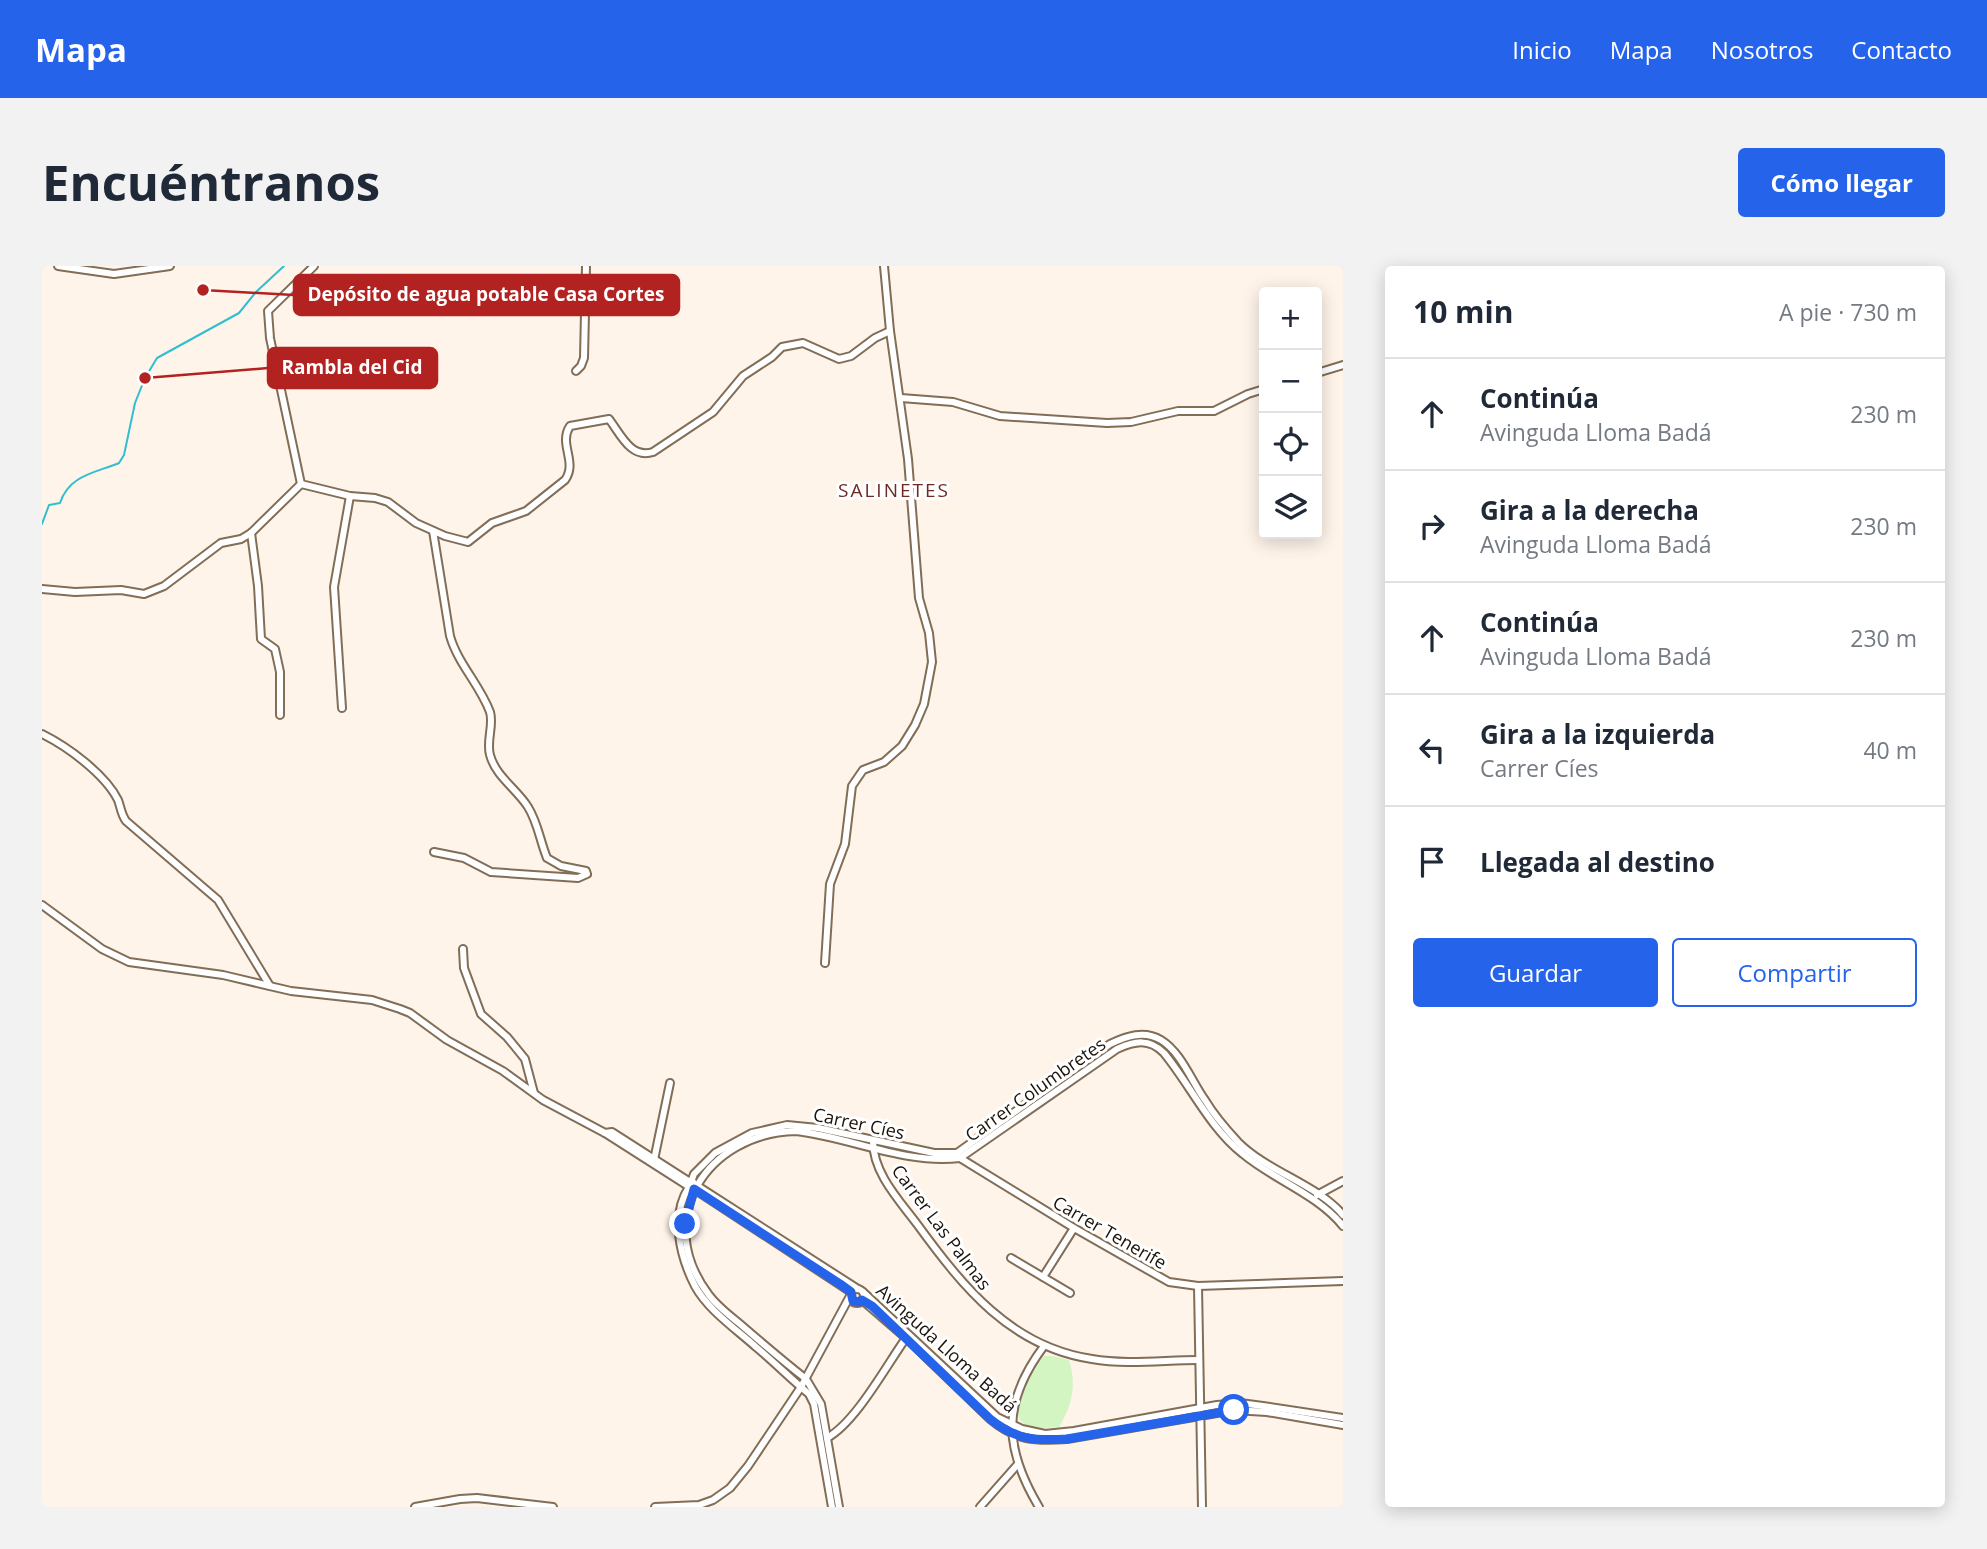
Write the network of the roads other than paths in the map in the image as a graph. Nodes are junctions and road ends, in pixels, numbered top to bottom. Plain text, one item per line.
1 (58, 266) edge
2 (170, 266) edge
3 (314, 266) edge
4 (586, 266) edge
5 (884, 266) edge
6 (159, 267) edge
7 (890, 331) junction
8 (1343, 365) edge
9 (576, 371) dead end
10 (1322, 371) edge
11 (1259, 390) edge
12 (901, 398) junction
13 (302, 484) junction
14 (350, 496) junction
15 (433, 531) junction
16 (251, 533) junction
17 (42, 589) edge
18 (342, 708) dead end
19 (280, 715) dead end
20 (42, 734) edge
21 (433, 852) dead end
22 (42, 905) edge
23 (463, 949) dead end
24 (825, 963) dead end
25 (270, 986) junction
26 (670, 1083) dead end
27 (534, 1093) junction
28 (873, 1144) junction
29 (959, 1156) junction
30 (653, 1161) junction
31 (1343, 1181) edge
32 (692, 1186) junction
33 (1315, 1198) junction
34 (1343, 1215) edge
35 (1343, 1226) edge
36 (1074, 1228) junction
37 (1011, 1258) dead end
38 (1043, 1277) junction
39 (1343, 1281) edge
40 (1198, 1286) junction
41 (1070, 1293) dead end
42 (857, 1295) junction
43 (906, 1338) junction
44 (1044, 1346) junction
45 (1199, 1360) junction
46 (806, 1379) junction
47 (801, 1387) junction
48 (1201, 1412) junction
49 (1343, 1419) edge
50 (1010, 1424) junction
51 (1343, 1425) edge
52 (1013, 1435) junction
53 (827, 1438) junction
54 (1018, 1464) junction
55 (415, 1507) edge
56 (553, 1507) edge
57 (655, 1507) edge
58 (832, 1507) edge
59 (839, 1507) edge
60 (980, 1507) edge
61 (1039, 1507) edge
62 (1202, 1507) edge

1 - 6 street
2 - 6 street
3 - 13 street
4 - 9 street
5 - 7 street
7 - 12 street
7 - 15 street
8 - 10 street
11 - 12 street
12 - 24 street
13 - 14 street
13 - 16 street
14 - 15 street
14 - 18 street
15 - 21 street
16 - 17 street
16 - 19 street
20 - 25 street
22 - 25 street, Avinguda Lloma Badá
23 - 27 street
25 - 27 street, Avinguda Lloma Badá
26 - 30 street
27 - 30 street, Avinguda Lloma Badá
28 - 29 street, Carrer Cíes
28 - 32 street, Carrer Cíes
28 - 44 street, Carrer Las Palmas
29 - 33 street, Carrer Columbretes
29 - 36 street, Carrer Tenerife
30 - 32 street, Avinguda Lloma Badá
31 - 33 street
32 - 42 street, Avinguda Lloma Badá
32 - 46 street, Carrer Cíes
32 - 47 street, Carrer Cíes
33 - 34 street, Carrer Columbretes
33 - 35 street, Carrer Columbretes
36 - 38 street
36 - 40 street, Carrer Tenerife
37 - 38 street
38 - 41 street
39 - 40 street, Carrer Tenerife
40 - 45 street
42 - 43 street, Avinguda Lloma Badá
42 - 46 street
42 - 50 street, Avinguda Lloma Badá
43 - 52 street, Avinguda Lloma Badá
43 - 53 street
44 - 45 street, Carrer Las Palmas
44 - 50 street
45 - 48 street
46 - 47 street
46 - 53 street
47 - 57 street
47 - 58 street
48 - 49 street, Avinguda Lloma Badá
48 - 50 street, Avinguda Lloma Badá
48 - 51 street, Avinguda Lloma Badá
48 - 52 street, Avinguda Lloma Badá
48 - 62 street
50 - 52 street
52 - 54 street
53 - 59 street
54 - 60 street
54 - 61 street
55 - 56 street

